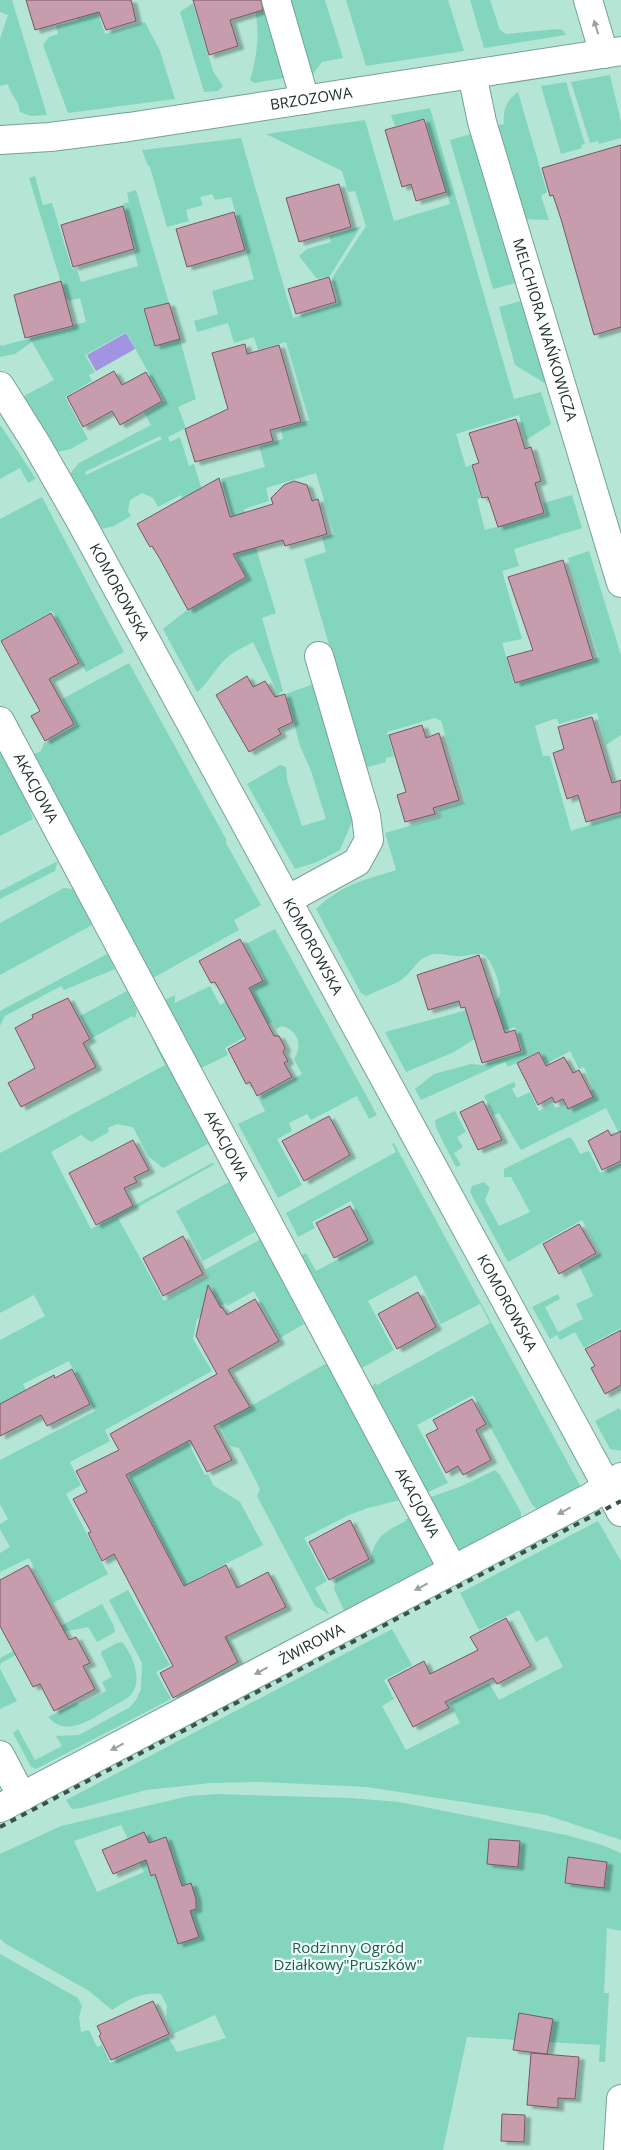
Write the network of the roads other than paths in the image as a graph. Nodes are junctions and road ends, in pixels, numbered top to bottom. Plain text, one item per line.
1 (276, 0) edge
2 (588, 0) edge
3 (612, 53) edge
4 (472, 74) junction
5 (305, 100) junction
6 (0, 140) edge
7 (0, 386) edge
8 (621, 583) edge
9 (319, 656) dead end
10 (0, 722) edge
11 (287, 900) junction
12 (614, 1482) edge
13 (621, 1512) edge
14 (453, 1570) junction
15 (0, 1755) edge
16 (11, 1802) edge
17 (621, 2099) edge
18 (618, 2150) edge

1 - 5 street
3 -> 2 street
3 - 4 street, BRZOZOWA
4 - 5 street, BRZOZOWA
4 - 8 street, MELCHIORA WAŃKOWICZA
5 - 6 street, BRZOZOWA
7 - 11 street, KOMOROWSKA
9 - 11 street
10 - 14 street, AKACJOWA
11 - 12 street, KOMOROWSKA
12 - 13 street, KOMOROWSKA
12 -> 14 street, ŻWIROWA
14 -> 16 street, ŻWIROWA
15 - 16 street
17 - 18 street

